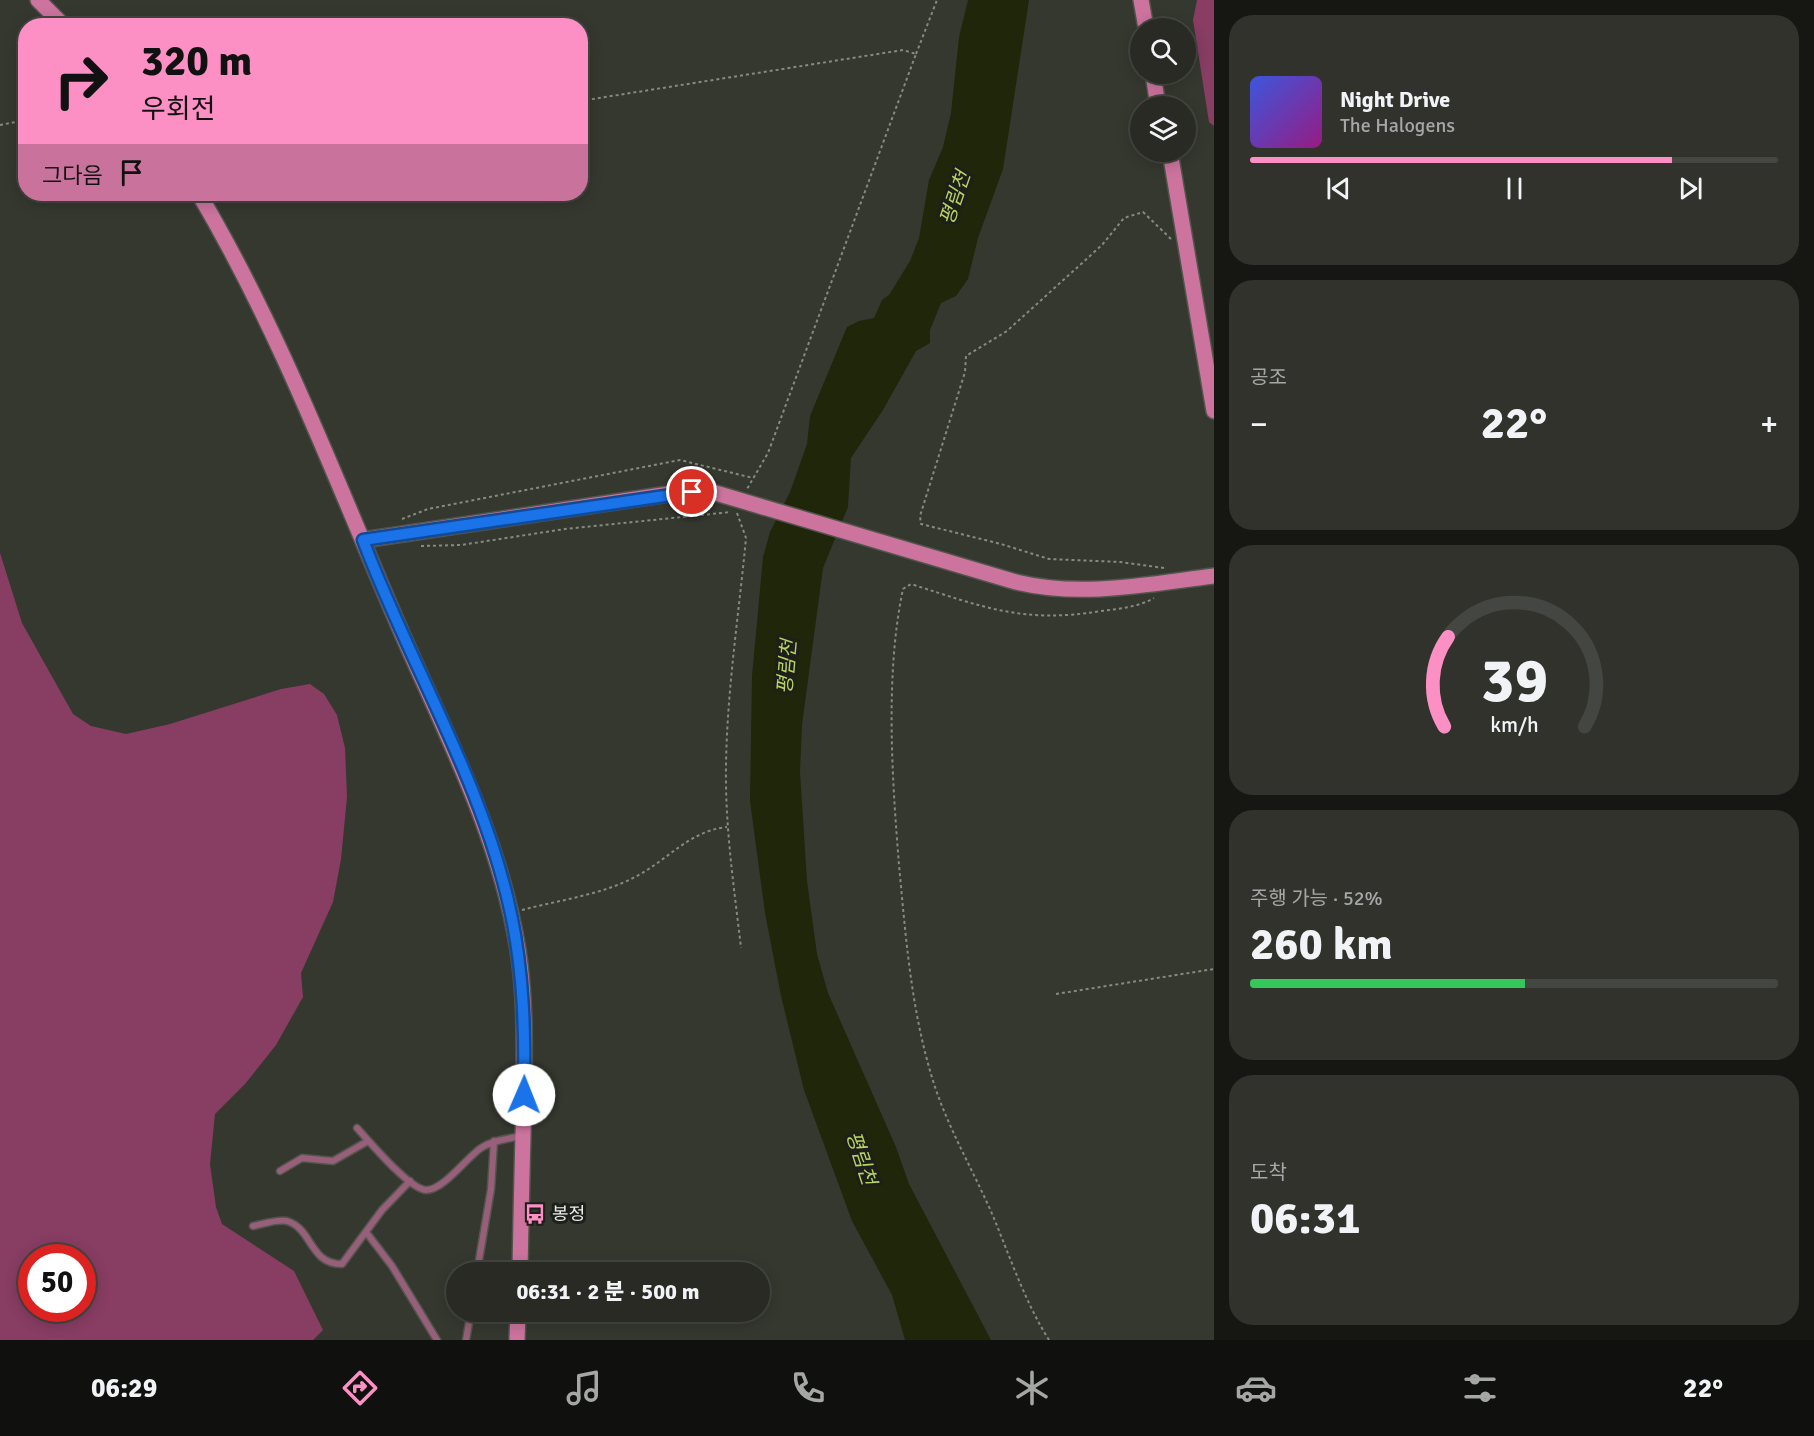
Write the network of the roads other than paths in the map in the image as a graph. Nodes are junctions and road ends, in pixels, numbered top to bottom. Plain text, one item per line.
1 (1141, 0) edge
2 (43, 2) edge
3 (57, 18) edge
4 (1144, 18) edge
5 (1172, 162) edge
6 (203, 201) edge
7 (1214, 411) edge
8 (363, 540) junction
9 (1214, 576) edge
10 (357, 1128) dead end
11 (523, 1136) junction
12 (368, 1140) junction
13 (494, 1142) junction
14 (280, 1171) dead end
15 (410, 1181) junction
16 (253, 1226) dead end
17 (366, 1232) junction
18 (479, 1262) edge
19 (519, 1262) edge
20 (469, 1322) edge
21 (518, 1322) edge
22 (437, 1340) edge
23 (466, 1340) edge
24 (518, 1340) edge

1 - 4 street
2 - 3 street
5 - 7 street
6 - 8 street
8 - 9 street
8 - 11 street
10 - 12 lane
11 - 13 lane
11 - 19 street
12 - 14 lane
12 - 15 lane
13 - 15 lane
13 - 18 lane
15 - 17 lane
16 - 17 lane
17 - 22 lane
20 - 23 lane
21 - 24 street

